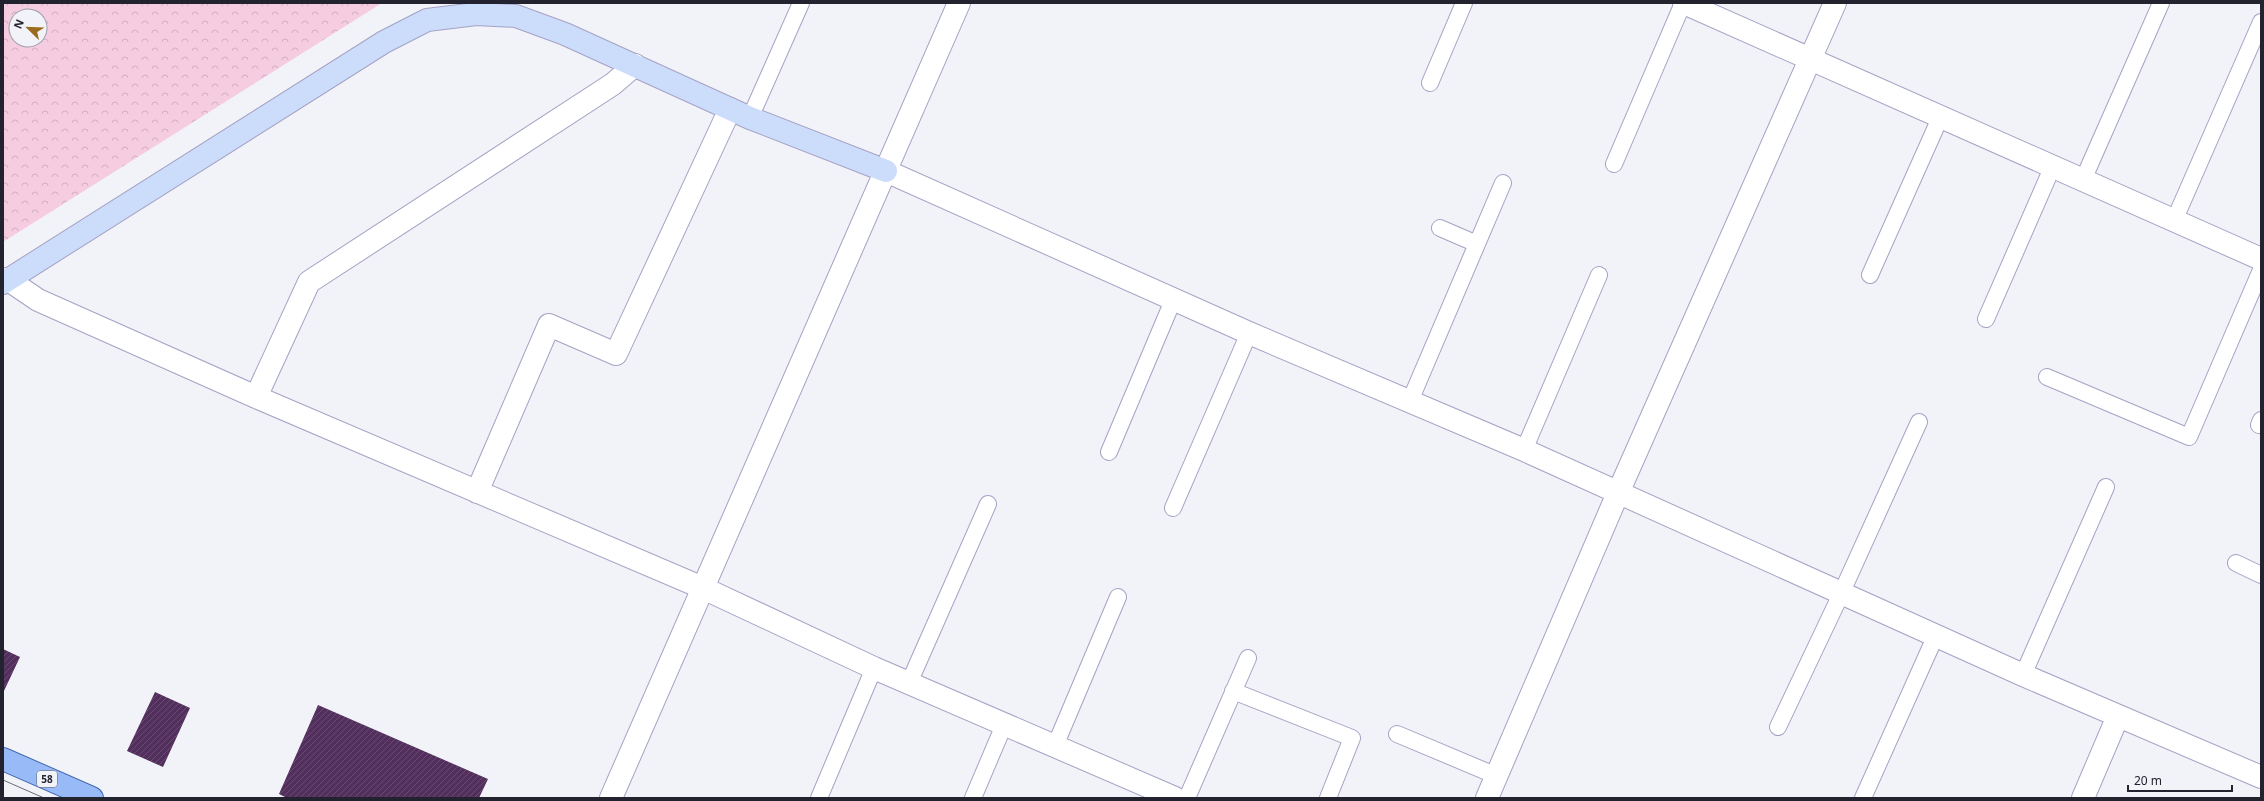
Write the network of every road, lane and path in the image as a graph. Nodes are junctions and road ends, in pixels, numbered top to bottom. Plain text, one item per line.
1 (801, 3) edge
2 (1464, 3) edge
3 (1684, 3) edge
4 (1835, 3) edge
5 (2161, 3) edge
6 (957, 4) edge
7 (2261, 22) edge
8 (1810, 58) junction
9 (635, 65) junction
10 (1430, 83) dead end
11 (730, 109) junction
12 (750, 118) junction
13 (1940, 118) junction
14 (1614, 164) dead end
15 (2052, 168) junction
16 (886, 171) junction
17 (2083, 180) junction
18 (1503, 183) dead end
19 (2174, 220) junction
20 (1440, 228) dead end
21 (1477, 244) junction
22 (2261, 259) edge
23 (2261, 270) edge
24 (1870, 274) dead end
25 (1599, 275) dead end
26 (5, 281) edge
27 (1174, 298) junction
28 (1986, 319) dead end
29 (1248, 333) junction
30 (2047, 377) dead end
31 (256, 398) junction
32 (1410, 401) junction
33 (1919, 422) dead end
34 (1524, 450) junction
35 (1109, 452) dead end
36 (2106, 487) dead end
37 (477, 492) junction
38 (1618, 493) junction
39 (988, 504) dead end
40 (1173, 508) dead end
41 (2236, 564) dead end
42 (2261, 575) edge
43 (703, 588) junction
44 (1841, 594) junction
45 (1118, 597) dead end
46 (1936, 635) junction
47 (1248, 658) dead end
48 (874, 668) junction
49 (2023, 675) junction
50 (909, 683) junction
51 (1233, 691) junction
52 (2118, 716) junction
53 (1004, 724) junction
54 (1778, 727) dead end
55 (1398, 734) dead end
56 (1055, 746) junction
57 (3, 759) edge
58 (1497, 776) junction
59 (2261, 777) edge
60 (1143, 792) edge
61 (92, 798) edge
62 (611, 798) edge
63 (819, 798) edge
64 (973, 798) edge
65 (1175, 798) edge
66 (1187, 798) edge
67 (1328, 798) edge
68 (1487, 798) edge
69 (1863, 798) edge
70 (2083, 798) edge

1 - 12 lane
2 - 10 lane
3 - 8 street
3 - 14 lane
4 - 8 street
5 - 17 lane
6 - 16 street
7 - 19 lane
8 - 13 street
8 - 38 street
9 - 11 street
9 - 26 street
9 - 31 street
11 - 12 street
11 - 37 street
12 - 16 street
13 - 15 street
13 - 24 lane
15 - 17 street
15 - 28 lane
16 - 27 street
16 - 43 street
17 - 19 street
18 - 21 lane
19 - 22 street
20 - 21 lane
21 - 32 lane
23 - 30 lane
25 - 34 lane
26 - 31 street
27 - 29 street
27 - 35 lane
29 - 32 street
29 - 40 lane
31 - 37 street
32 - 34 street
33 - 44 lane
34 - 38 street
36 - 49 lane
37 - 43 street
38 - 44 street
38 - 58 street
39 - 50 lane
41 - 42 lane
43 - 48 street
43 - 62 street
44 - 46 street
44 - 54 lane
45 - 56 lane
46 - 49 street
46 - 69 lane
47 - 51 lane
48 - 50 street
48 - 63 lane
49 - 52 street
50 - 53 street
51 - 66 lane
51 - 67 lane
52 - 59 street
52 - 70 street
53 - 56 street
53 - 64 lane
55 - 58 lane
56 - 60 street
57 - 61 main road, 58
58 - 68 street
60 - 65 street

